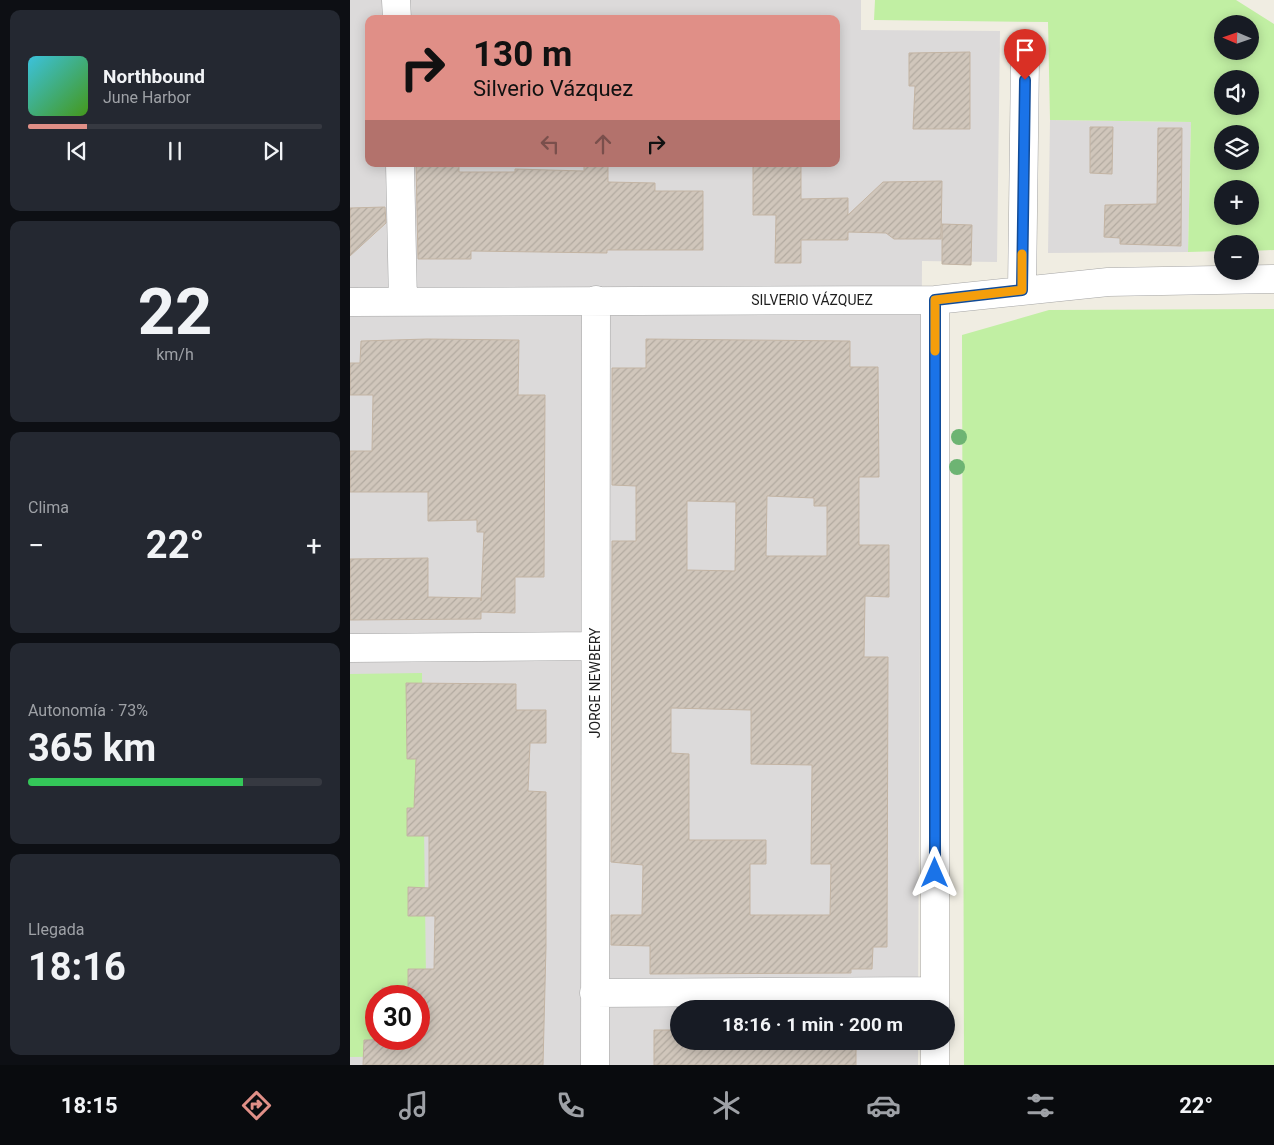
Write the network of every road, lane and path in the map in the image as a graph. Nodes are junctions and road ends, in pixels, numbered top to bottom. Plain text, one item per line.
1 (396, 0) edge
2 (397, 15) edge
3 (1025, 60) dead end
4 (400, 167) edge
5 (1274, 279) edge
6 (1022, 290) junction
7 (596, 300) junction
8 (935, 300) junction
9 (350, 302) edge
10 (403, 302) junction
11 (595, 646) junction
12 (350, 648) edge
13 (594, 993) junction
14 (935, 1000) edge
15 (935, 1050) edge
16 (595, 1065) edge
17 (935, 1065) edge

1 - 2 street
3 - 6 street
4 - 10 street
5 - 6 street, SILVERIO VÁZQUEZ
6 - 8 street, SILVERIO VÁZQUEZ
7 - 8 street, SILVERIO VÁZQUEZ
7 - 10 street, SILVERIO VÁZQUEZ
7 - 11 street, JORGE NEWBERY
8 - 14 street
9 - 10 street, SILVERIO VÁZQUEZ
11 - 12 street
11 - 13 street, JORGE NEWBERY
13 - 14 street
13 - 16 street, JORGE NEWBERY
15 - 17 street

